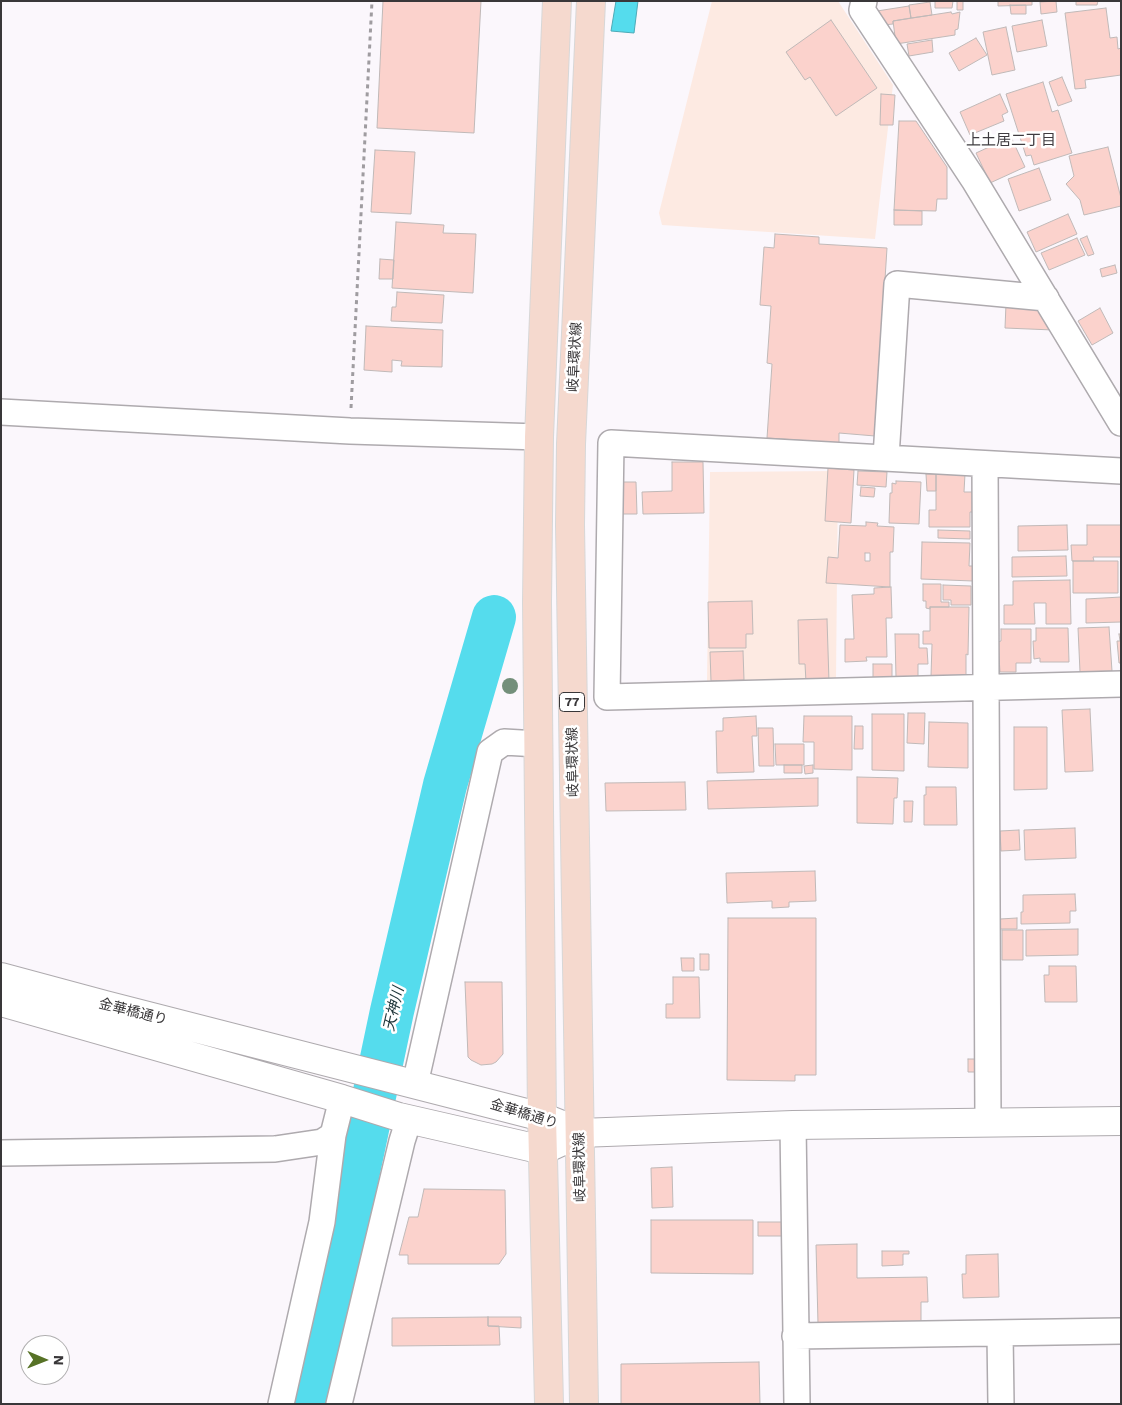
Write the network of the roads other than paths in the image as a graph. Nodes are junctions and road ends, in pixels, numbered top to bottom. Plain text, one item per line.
1 (557, 1) edge
2 (591, 1) edge
3 (864, 1) edge
4 (1046, 298) junction
5 (1, 412) edge
6 (1121, 423) edge
7 (539, 438) junction
8 (886, 457) junction
9 (985, 464) junction
10 (1121, 471) edge
11 (1121, 684) edge
12 (985, 688) junction
13 (538, 744) junction
14 (1, 977) edge
15 (1, 1002) edge
16 (412, 1084) junction
17 (348, 1101) junction
18 (542, 1117) junction
19 (404, 1118) junction
20 (1121, 1120) edge
21 (988, 1121) junction
22 (793, 1125) junction
23 (580, 1133) junction
24 (334, 1134) junction
25 (543, 1150) junction
26 (1, 1153) edge
27 (1121, 1331) edge
28 (1000, 1333) junction
29 (795, 1336) junction
30 (281, 1404) edge
31 (339, 1404) edge
32 (549, 1404) edge
33 (584, 1404) edge
34 (797, 1404) edge
35 (1001, 1404) edge

1 - 7 main road
2 - 23 main road, 岐阜環状線 / 77
3 - 4 street
4 - 6 street
4 - 8 street
5 - 7 street
7 - 13 main road
8 - 9 street
8 - 12 street
9 - 10 street
9 - 12 street
11 - 12 street
12 - 21 street
13 - 16 street
13 - 18 main road
14 - 16 street, 金華橋通り
15 - 17 street, 金華橋通り
16 - 18 street, 金華橋通り
17 - 19 street, 金華橋通り
17 - 24 street
18 - 23 street, 金華橋通り
18 - 25 main road
19 - 25 street, 金華橋通り
19 - 31 street
20 - 21 street
21 - 22 street
22 - 23 street
22 - 29 street
23 - 25 street, 金華橋通り
23 - 33 main road, 岐阜環状線 / 77
24 - 26 street
24 - 30 street
25 - 32 main road
27 - 28 street
28 - 29 street
28 - 35 street
29 - 34 street

